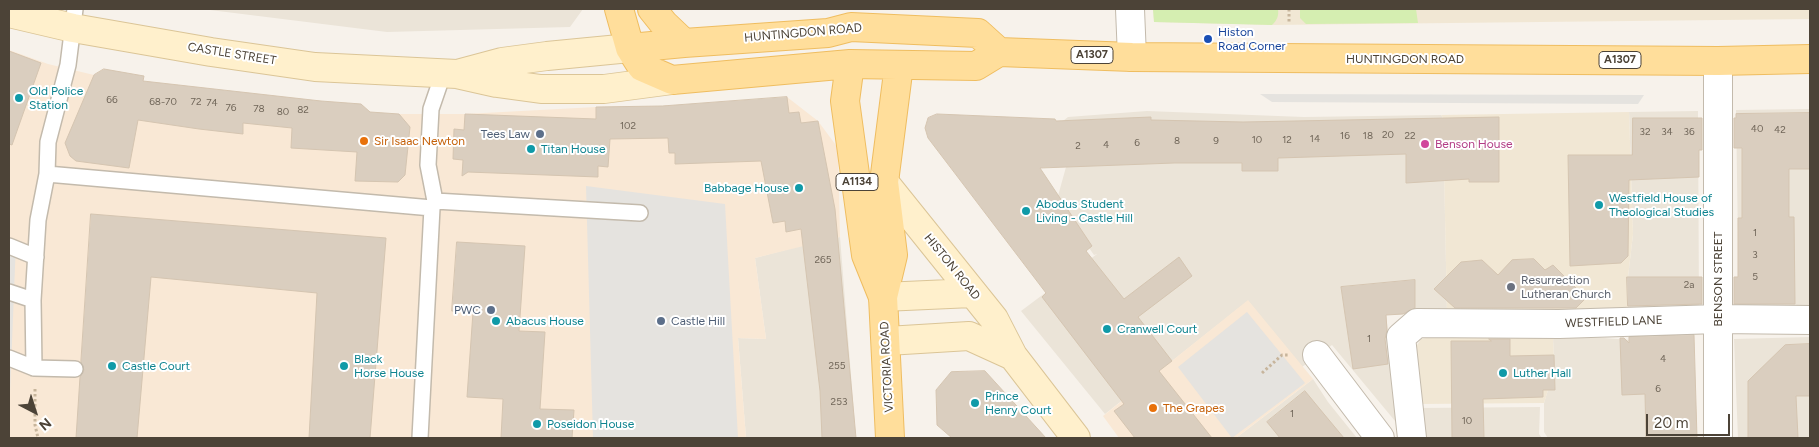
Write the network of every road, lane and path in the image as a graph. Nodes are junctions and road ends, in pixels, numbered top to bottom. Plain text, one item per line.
1 (619, 9) edge
2 (652, 9) edge
3 (1130, 9) edge
4 (1289, 9) edge
5 (9, 13) edge
6 (74, 18) edge
7 (1289, 24) dead end
8 (884, 37) junction
9 (684, 43) junction
10 (630, 48) junction
11 (999, 52) junction
12 (1132, 56) junction
13 (1810, 59) edge
14 (1718, 61) junction
15 (850, 64) junction
16 (899, 64) junction
17 (450, 74) junction
18 (672, 80) junction
19 (48, 174) junction
20 (884, 182) junction
21 (433, 205) junction
22 (640, 213) dead end
23 (9, 246) edge
24 (36, 257) junction
25 (9, 292) edge
26 (972, 293) junction
27 (883, 297) junction
28 (33, 300) junction
29 (1718, 319) junction
30 (1810, 320) edge
31 (887, 341) junction
32 (1317, 355) dead end
33 (1012, 356) junction
34 (9, 358) edge
35 (34, 368) junction
36 (75, 369) dead end
37 (38, 438) edge
38 (420, 438) edge
39 (890, 438) edge
40 (1076, 438) edge
41 (1380, 438) edge
42 (1412, 438) edge
43 (1718, 438) edge

1 - 10 main road
2 - 9 main road
3 - 12 street
4 - 7 path
5 - 6 street, CASTLE STREET
6 - 17 street, CASTLE STREET
6 - 19 lane
8 - 9 main road, HUNTINGDON ROAD
8 - 11 main road
8 - 15 main road
8 - 16 main road
9 - 10 main road, HUNTINGDON ROAD
10 - 17 street, CASTLE STREET
10 - 18 main road
11 - 12 main road, HUNTINGDON ROAD / A1307
11 - 16 main road
12 - 14 main road, HUNTINGDON ROAD / A1307
13 - 14 main road, HUNTINGDON ROAD / A1307
14 - 29 street, BENSON STREET
15 - 16 main road
15 - 18 main road
15 - 27 main road, VICTORIA ROAD / A1134
16 - 20 main road, VICTORIA ROAD / A1134
17 - 18 street, CASTLE STREET
17 - 21 lane
19 - 21 lane
19 - 24 lane
20 - 26 street, HISTON ROAD
20 - 27 main road, VICTORIA ROAD / A1134
21 - 22 lane
21 - 38 lane
23 - 24 lane
24 - 28 lane
25 - 28 lane
26 - 27 street
26 - 33 street, HISTON ROAD
27 - 31 main road, VICTORIA ROAD / A1134
28 - 35 lane
29 - 30 street, WESTFIELD LANE
29 - 42 street, WESTFIELD LANE
29 - 43 street, BENSON STREET
31 - 33 street, HISTON ROAD
31 - 39 main road, VICTORIA ROAD / A1134
32 - 41 street
33 - 40 street, HISTON ROAD
34 - 35 lane
35 - 36 lane
35 - 37 path

